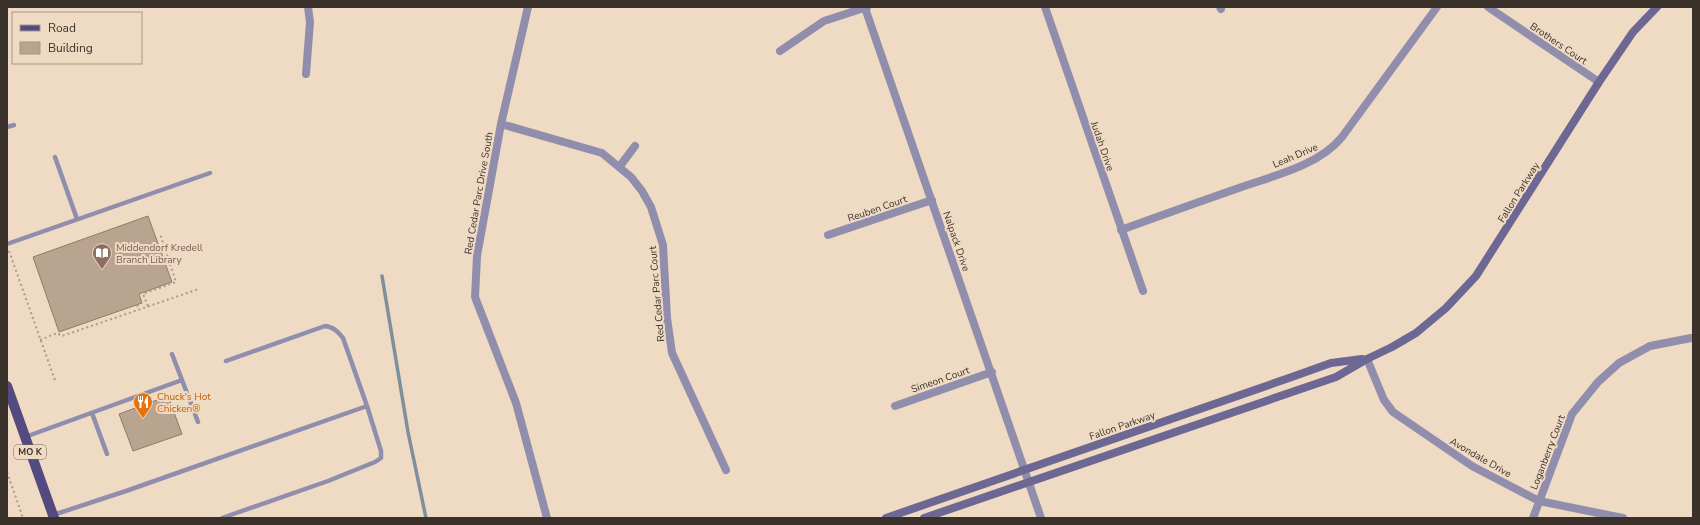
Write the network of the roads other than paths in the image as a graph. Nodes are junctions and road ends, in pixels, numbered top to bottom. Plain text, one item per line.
1 (308, 7) edge
2 (528, 7) edge
3 (866, 7) edge
4 (1045, 7) edge
5 (1437, 7) edge
6 (1488, 7) edge
7 (1657, 7) edge
8 (780, 51) dead end
9 (306, 74) dead end
10 (1599, 82) junction
11 (501, 124) junction
12 (14, 125) dead end
13 (7, 127) edge
14 (635, 146) dead end
15 (55, 157) dead end
16 (620, 166) junction
17 (210, 173) dead end
18 (932, 200) junction
19 (77, 219) junction
20 (1121, 230) junction
21 (828, 235) dead end
22 (7, 245) edge
23 (1143, 292) dead end
24 (1691, 338) dead end
25 (172, 354) dead end
26 (1367, 359) junction
27 (226, 361) dead end
28 (992, 372) junction
29 (182, 380) junction
30 (7, 386) edge
31 (367, 406) junction
32 (895, 406) dead end
33 (92, 413) junction
34 (198, 422) dead end
35 (25, 437) junction
36 (107, 454) dead end
37 (726, 470) dead end
38 (1025, 470) junction
39 (1029, 482) junction
40 (1539, 501) junction
41 (53, 516) edge
42 (222, 518) edge
43 (547, 518) edge
44 (886, 518) edge
45 (924, 518) edge
46 (1041, 518) edge
47 (1533, 518) edge
48 (1623, 518) edge

1 - 9 street
2 - 11 street, Red Cedar Parc Drive South
3 - 8 street
3 - 18 street, Nalpack Drive
4 - 20 street, Judah Drive
5 - 20 street, Leah Drive
6 - 10 street, Brothers Court
7 - 10 street, Fallon Parkway
10 - 26 street, Fallon Parkway
11 - 16 street, Red Cedar Parc Court
11 - 43 street, Red Cedar Parc Drive South
12 - 13 lane
14 - 16 street
15 - 19 lane
16 - 37 street, Red Cedar Parc Court
17 - 19 lane
18 - 21 street, Reuben Court
18 - 28 street, Nalpack Drive
19 - 22 lane
20 - 23 street, Judah Drive
24 - 40 street, Loganberry Court
25 - 29 lane
26 - 38 street, Fallon Parkway
26 - 39 street, Fallon Parkway
26 - 40 street, Avondale Drive
27 - 31 lane
28 - 32 street, Simeon Court
28 - 38 street, Nalpack Drive
29 - 33 lane
29 - 34 lane
30 - 35 main road, MO K
31 - 41 lane
31 - 42 lane
33 - 35 lane
33 - 36 lane
35 - 41 main road, MO K
38 - 39 street, Nalpack Drive
38 - 44 street, Fallon Parkway
39 - 45 street, Fallon Parkway
39 - 46 street, Nalpack Drive
40 - 47 street, Loganberry Court
40 - 48 street, Avondale Drive

